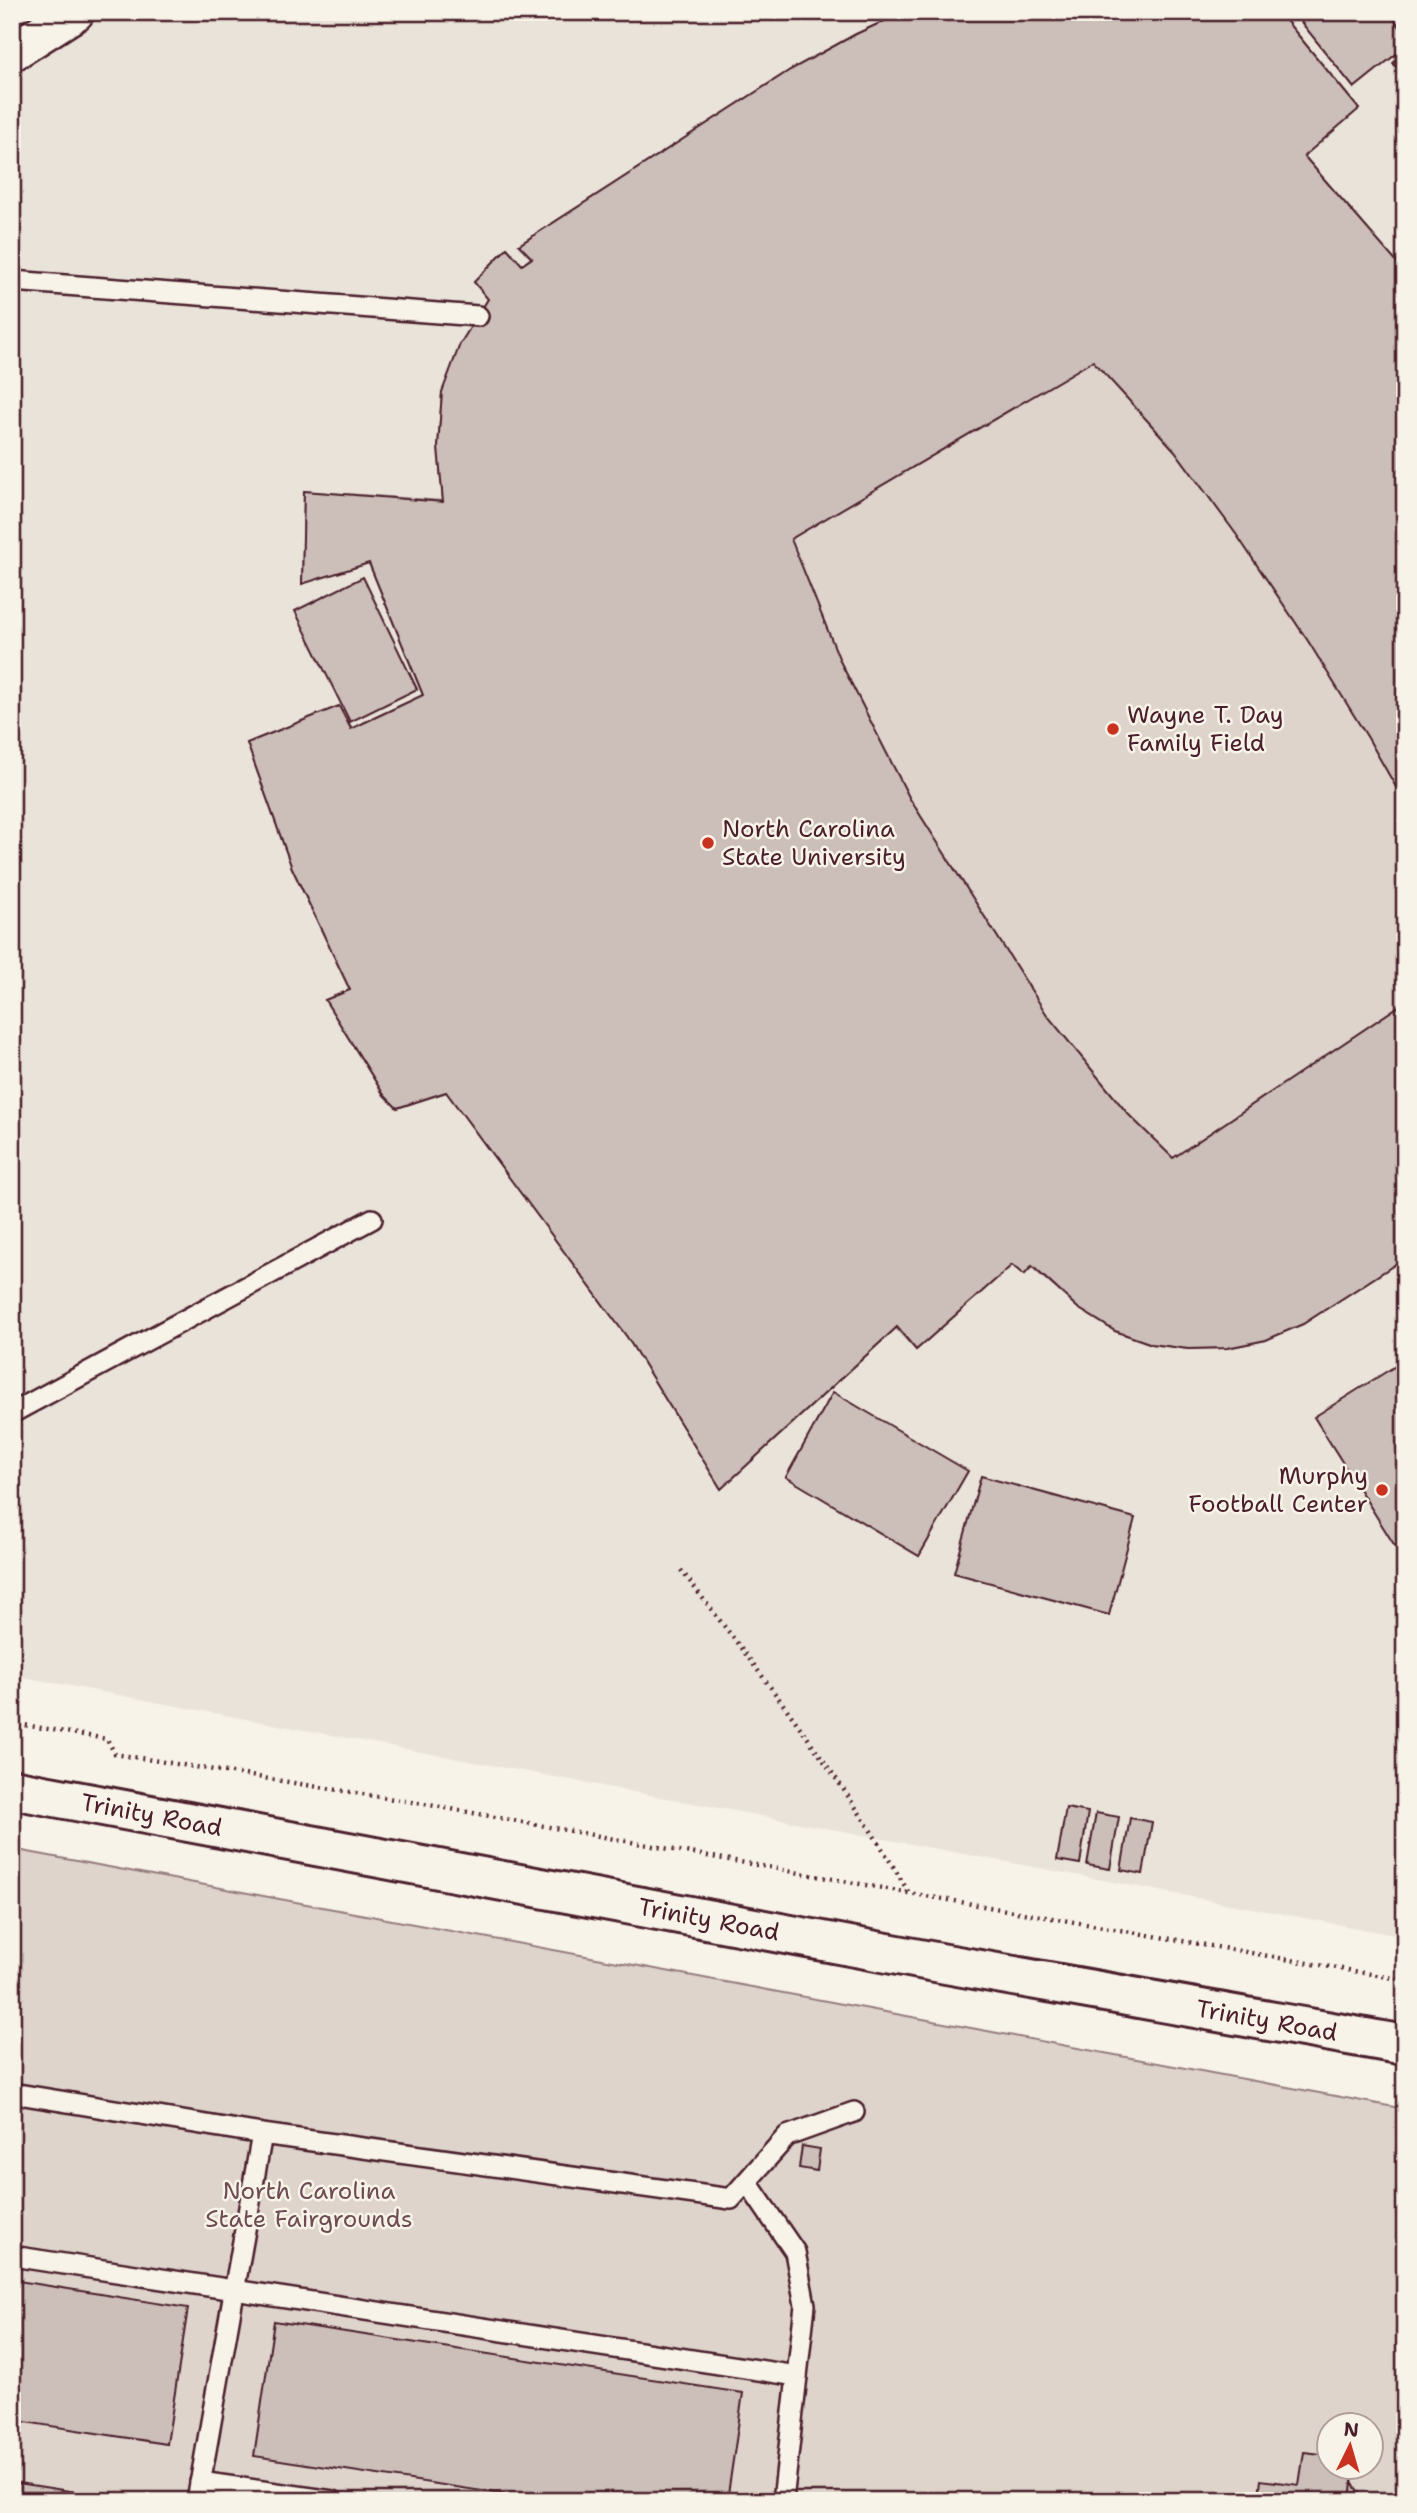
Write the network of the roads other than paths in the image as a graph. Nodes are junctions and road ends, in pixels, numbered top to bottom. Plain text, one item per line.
1 (75, 12) edge
2 (12, 52) edge
3 (12, 281) edge
4 (478, 316) dead end
5 (372, 1219) dead end
6 (12, 1413) edge
7 (12, 1789) edge
8 (1405, 2045) edge
9 (12, 2093) edge
10 (854, 2112) dead end
11 (262, 2134) junction
12 (747, 2182) junction
13 (12, 2256) edge
14 (234, 2289) junction
15 (797, 2376) junction
16 (198, 2492) edge
17 (333, 2501) edge
18 (783, 2501) edge

1 - 2 street
3 - 4 lane
5 - 6 lane
7 - 8 main road, Trinity Road
9 - 11 lane
10 - 12 lane
11 - 12 lane
11 - 14 lane
12 - 15 lane
13 - 14 lane
14 - 15 lane
14 - 16 lane
15 - 18 lane
16 - 17 lane

